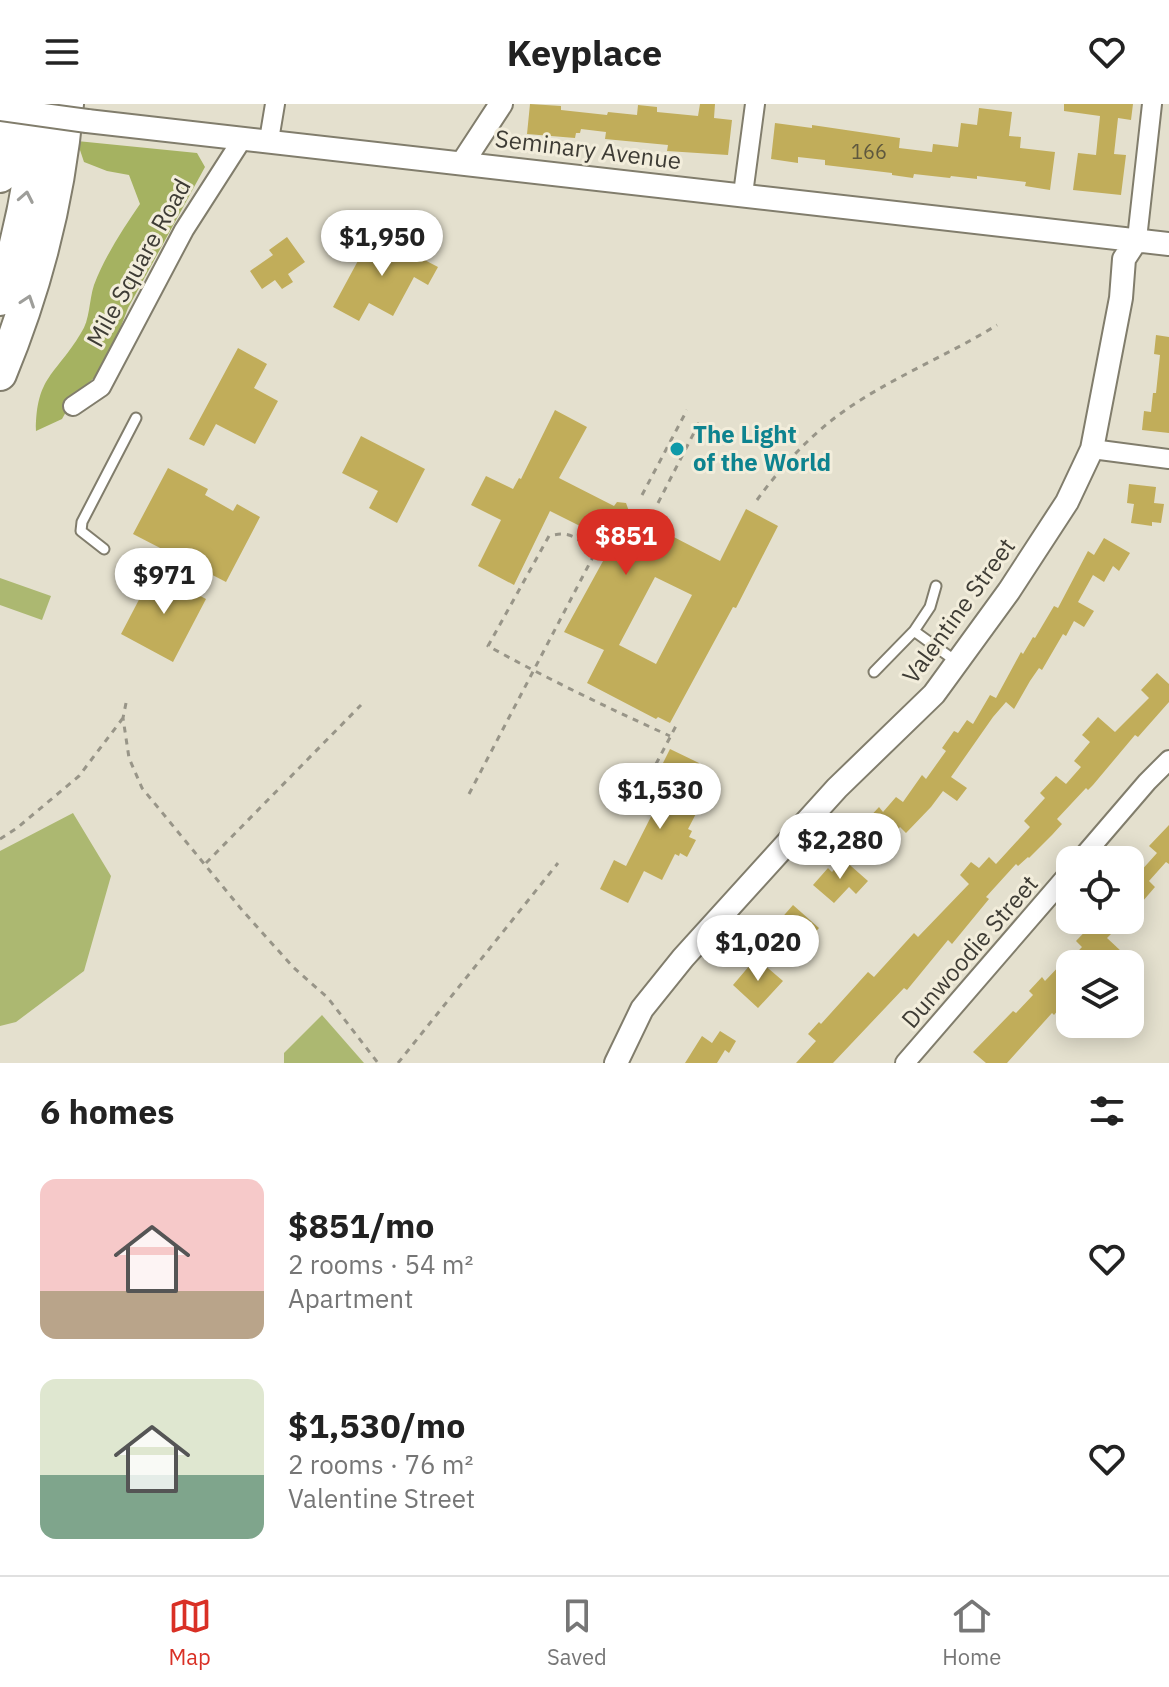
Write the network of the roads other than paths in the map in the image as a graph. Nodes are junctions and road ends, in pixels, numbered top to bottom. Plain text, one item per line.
1 (10, 104) edge
2 (39, 104) edge
3 (275, 104) edge
4 (501, 104) edge
5 (755, 104) edge
6 (1152, 104) edge
7 (0, 109) edge
8 (77, 112) edge
9 (243, 138) junction
10 (269, 140) junction
11 (463, 162) junction
12 (0, 176) edge
13 (743, 194) junction
14 (1137, 239) junction
15 (1169, 244) edge
16 (0, 299) edge
17 (0, 374) edge
18 (73, 406) dead end
19 (136, 418) dead end
20 (1092, 449) junction
21 (1169, 459) edge
22 (104, 549) dead end
23 (936, 586) dead end
24 (914, 631) junction
25 (957, 662) junction
26 (874, 672) dead end
27 (1169, 760) edge
28 (1092, 846) edge
29 (1056, 888) edge
30 (616, 1063) edge
31 (905, 1063) edge

1 - 12 highway
16 -> 2 highway
3 - 10 street
4 - 11 street
5 - 13 street
6 - 14 street
7 - 8 street, Seminary Avenue, bridge
8 - 9 street, Seminary Avenue
17 -> 8 highway
9 - 10 street, Seminary Avenue
9 - 18 street, Mile Square Road
10 - 11 street, Seminary Avenue
11 - 13 street, Seminary Avenue
13 - 14 street, Seminary Avenue
14 - 15 street, Seminary Avenue
14 - 20 street, Valentine Street
19 - 22 lane
20 - 21 street
20 - 25 street, Valentine Street
23 - 24 lane
24 - 25 lane
24 - 26 lane
25 - 30 street, Valentine Street
27 - 28 street
29 - 31 street, Dunwoodie Street

